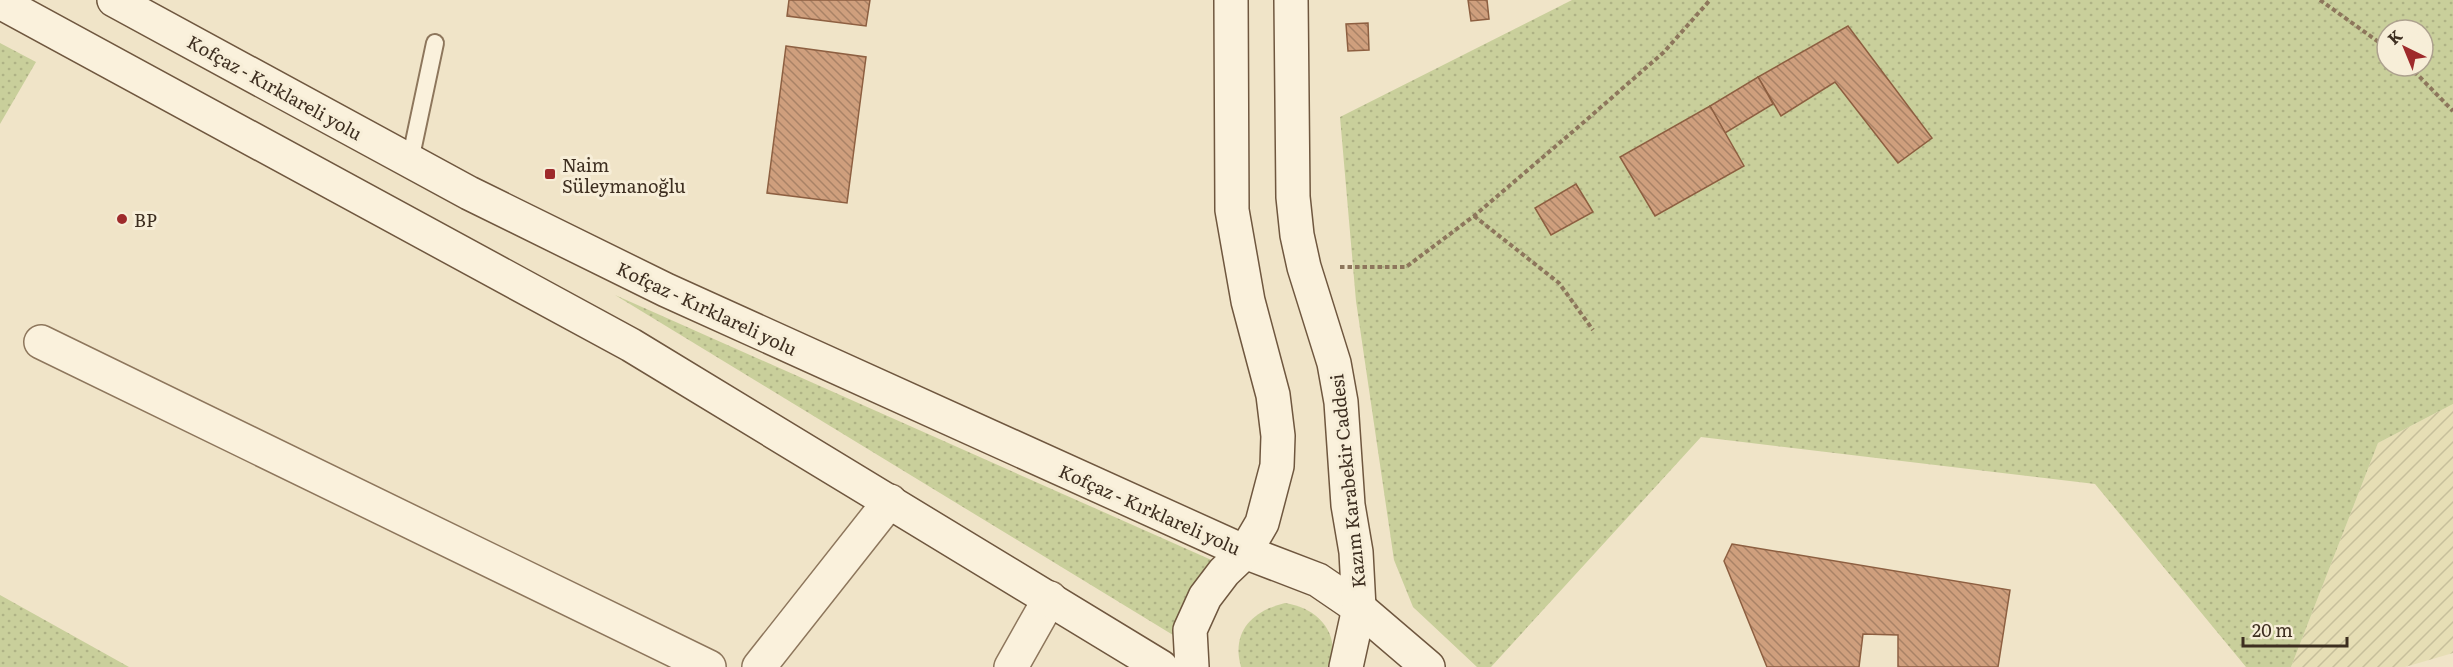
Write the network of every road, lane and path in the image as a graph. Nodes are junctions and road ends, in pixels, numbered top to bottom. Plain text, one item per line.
1 (114, 0) edge
2 (1231, 0) edge
3 (1291, 0) edge
4 (1710, 0) edge
5 (2320, 0) edge
6 (0, 2) edge
7 (2375, 39) edge
8 (435, 43) dead end
9 (2421, 78) edge
10 (2453, 111) edge
11 (410, 160) junction
12 (1473, 216) junction
13 (1304, 267) junction
14 (1593, 330) dead end
15 (41, 342) dead end
16 (890, 501) junction
17 (1245, 552) junction
18 (1050, 598) junction
19 (1359, 608) junction
20 (709, 667) edge
21 (759, 667) edge
22 (1011, 667) edge
23 (1161, 667) edge
24 (1192, 667) edge
25 (1346, 667) edge
26 (1428, 667) edge

1 - 11 main road, Kofçaz - Kırklareli yolu
2 - 17 main road
3 - 13 main road, Kazım Karabekir Caddesi
4 - 12 path
5 - 7 path
6 - 16 main road
8 - 11 lane
9 - 10 path
11 - 17 main road, Kofçaz - Kırklareli yolu
12 - 13 path
12 - 14 path
13 - 19 main road, Kazım Karabekir Caddesi
15 - 20 main road
16 - 18 main road
16 - 21 main road
17 - 19 main road, Kofçaz - Kırklareli yolu
17 - 24 main road
18 - 22 main road
18 - 23 main road
19 - 25 main road, Kazım Karabekir Caddesi
19 - 26 main road, Kofçaz - Kırklareli yolu

